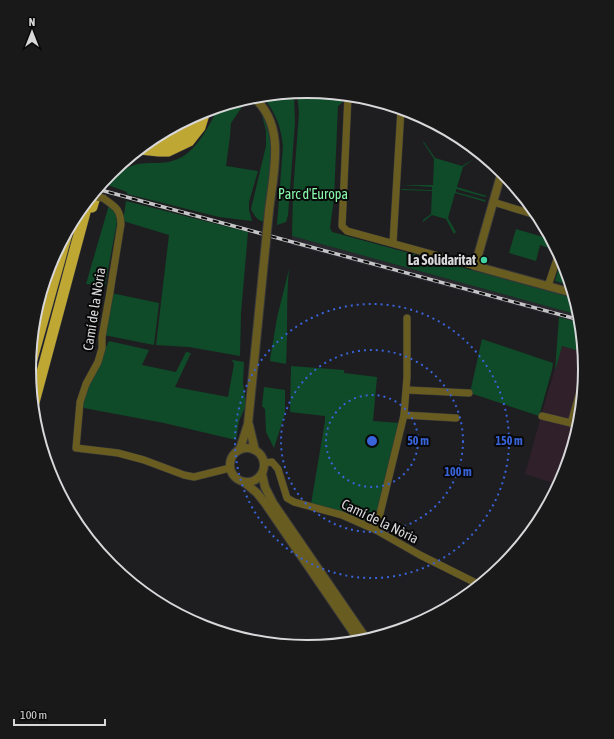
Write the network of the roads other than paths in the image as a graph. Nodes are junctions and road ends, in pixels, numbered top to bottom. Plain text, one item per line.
1 (348, 102) edge
2 (259, 103) edge
3 (401, 115) edge
4 (202, 119) edge
5 (192, 124) edge
6 (157, 144) edge
7 (148, 150) edge
8 (500, 179) edge
9 (100, 194) edge
10 (100, 195) edge
11 (493, 202) junction
12 (527, 212) edge
13 (84, 217) edge
14 (393, 243) junction
15 (60, 258) edge
16 (555, 262) edge
17 (475, 266) junction
18 (55, 270) edge
19 (548, 286) junction
20 (64, 288) junction
21 (567, 291) edge
22 (51, 293) junction
23 (407, 318) dead end
24 (38, 340) edge
25 (37, 390) edge
26 (407, 390) junction
27 (469, 393) dead end
28 (576, 406) edge
29 (404, 415) junction
30 (542, 416) dead end
31 (456, 418) dead end
32 (571, 423) joint
33 (248, 424) junction
34 (240, 449) junction
35 (255, 450) junction
36 (264, 463) junction
37 (230, 468) junction
38 (262, 474) junction
39 (244, 482) junction
40 (376, 530) junction
41 (474, 582) edge
42 (363, 634) edge
43 (356, 636) edge

1 - 14 street
2 - 33 street, bridge
3 - 14 street
4 - 7 highway
5 - 6 highway
8 - 11 street
9 - 37 street, Camí de la Nòria
10 - 20 highway
11 - 12 street
11 - 17 street
13 - 20 highway
14 - 17 street
15 - 22 highway
16 - 19 street
17 - 19 street
18 - 22 highway
19 - 21 street
20 - 25 highway
22 - 24 highway
23 - 26 street
26 - 27 street
26 - 29 street
28 - 32 street
29 - 31 street
29 - 40 street
30 - 32 street
33 - 34 street
33 - 35 street
34 - 35 street
34 - 37 street
35 - 36 street
36 - 38 street
36 - 40 street, Camí de la Nòria
37 - 39 street
38 - 39 street
38 - 42 street
39 - 43 street
40 - 41 street, Camí de la Nòria

